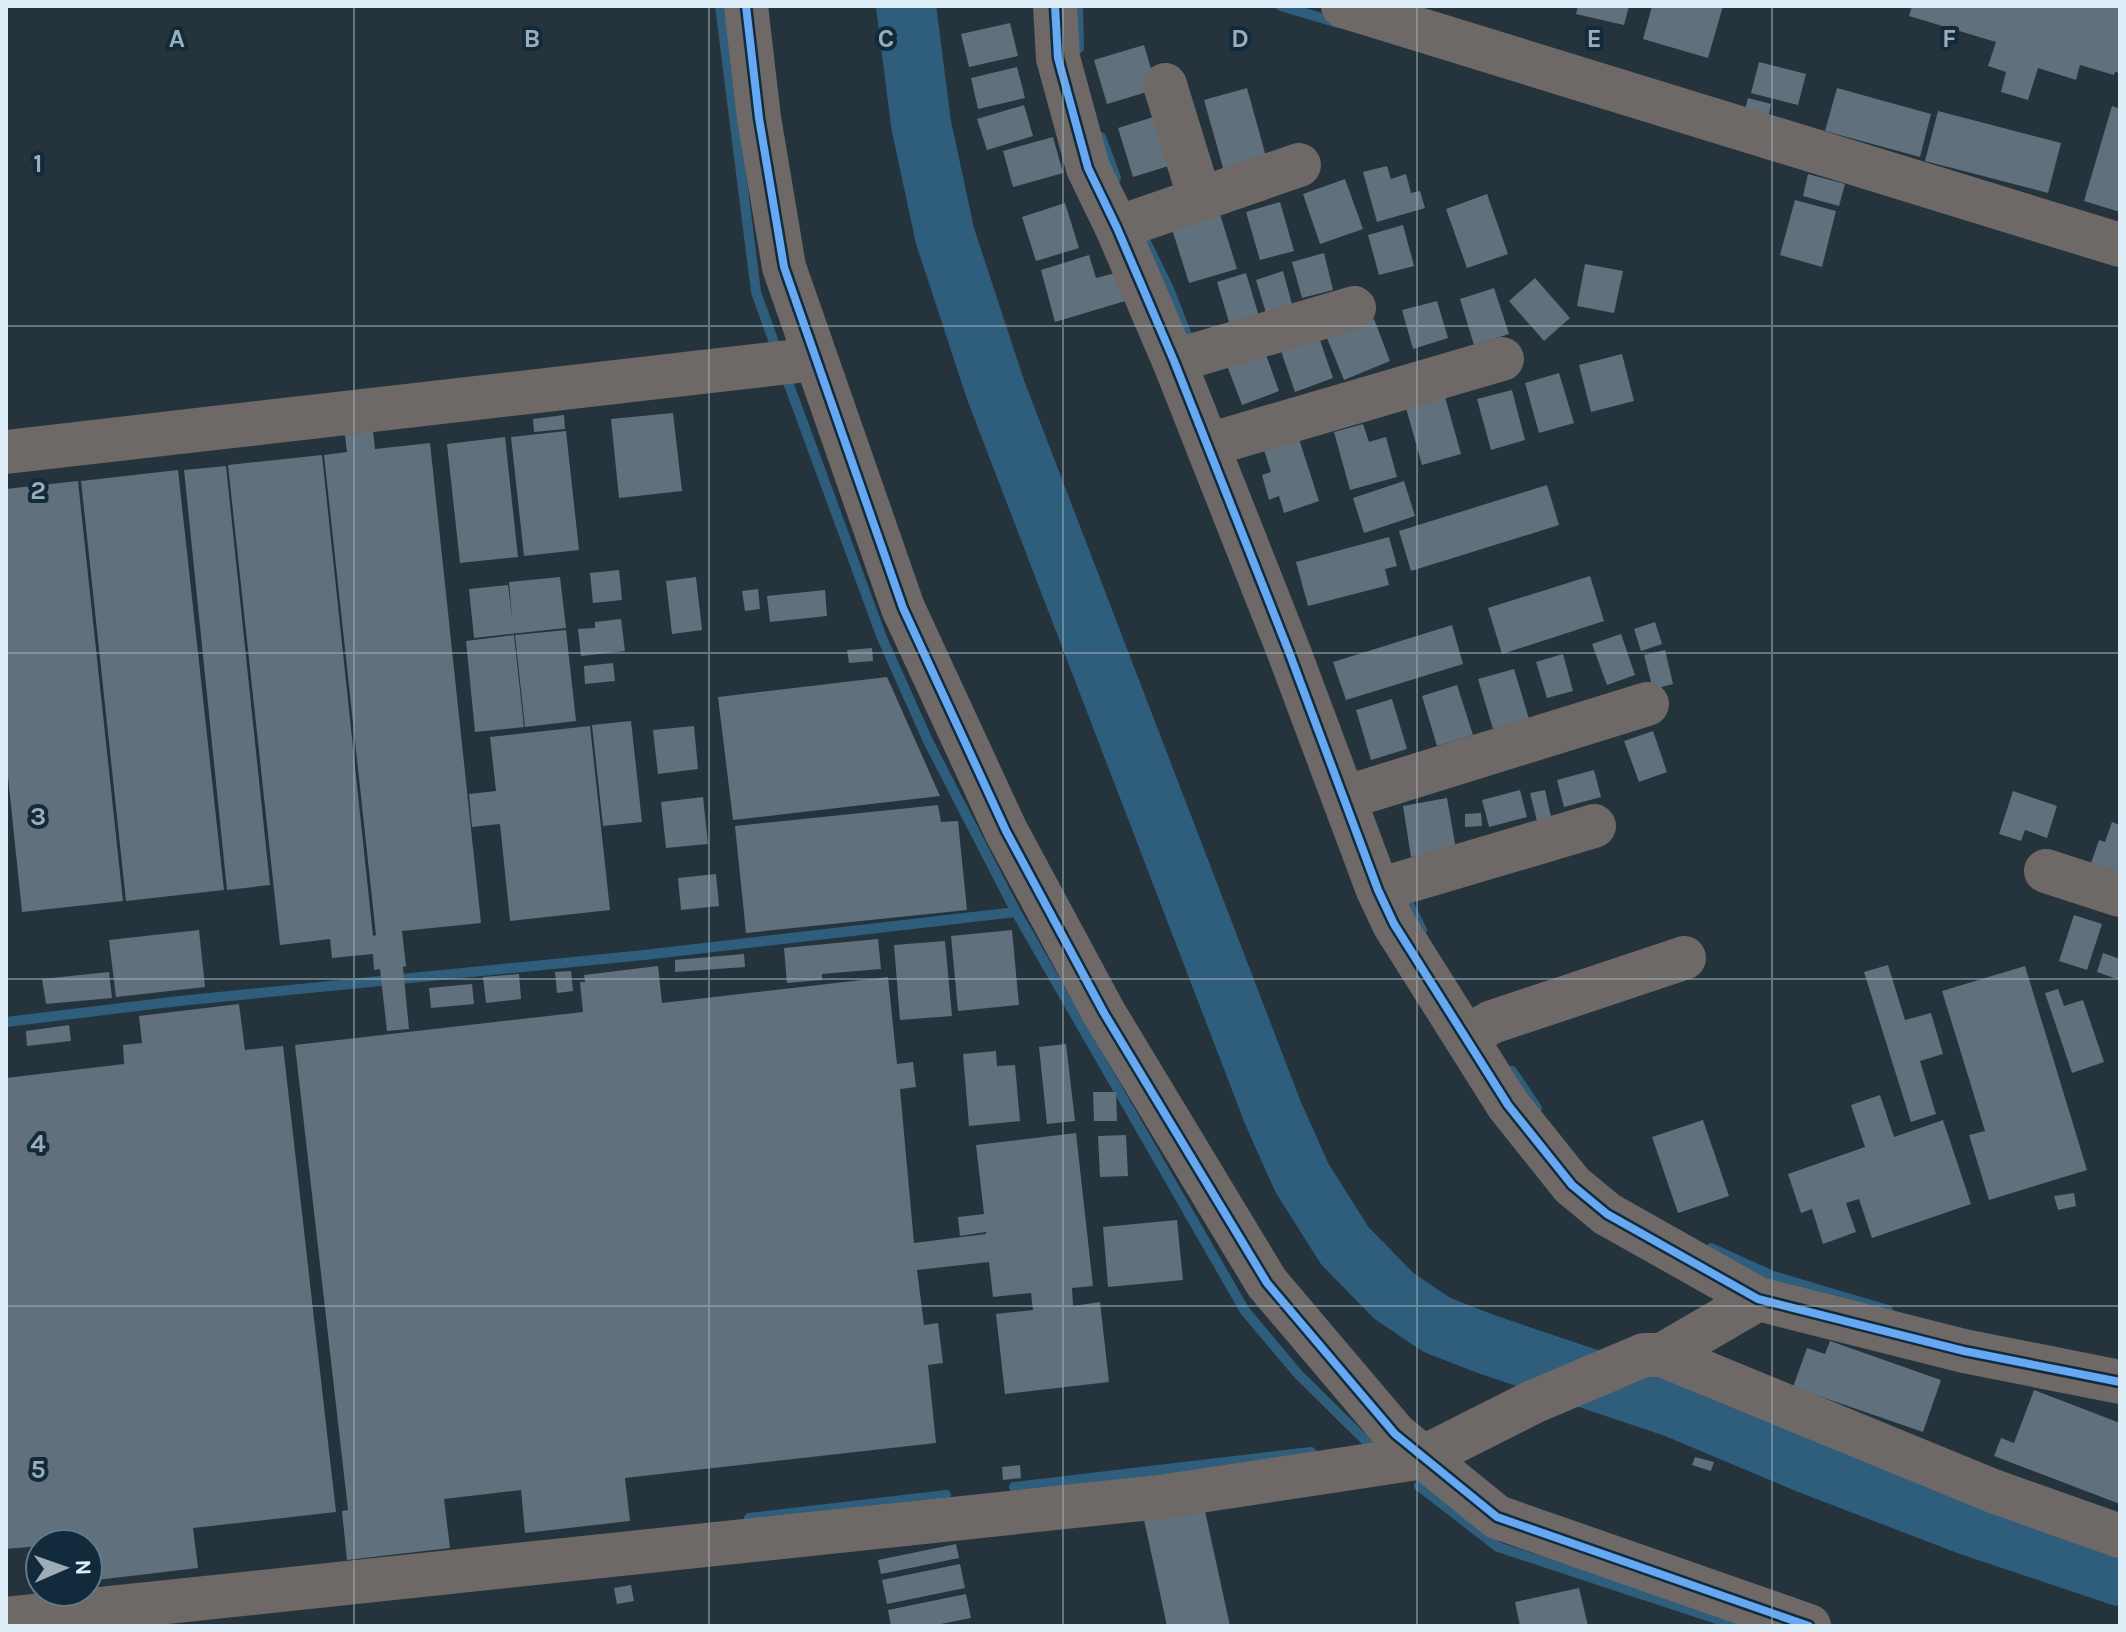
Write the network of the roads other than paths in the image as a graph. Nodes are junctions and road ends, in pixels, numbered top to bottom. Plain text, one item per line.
1 (746, 6) edge
2 (1055, 6) edge
3 (1343, 6) edge
4 (1165, 85) dead end
5 (1299, 165) dead end
6 (1200, 199) junction
7 (1131, 223) junction
8 (2120, 245) edge
9 (1354, 308) dead end
10 (1187, 357) junction
11 (1502, 359) dead end
12 (795, 361) junction
13 (1222, 441) junction
14 (6, 452) edge
15 (1647, 704) dead end
16 (1357, 794) junction
17 (1594, 826) dead end
18 (2046, 871) dead end
19 (1393, 885) junction
20 (2120, 895) edge
21 (1684, 958) dead end
22 (1478, 1030) junction
23 (1758, 1299) junction
24 (1653, 1355) junction
25 (2120, 1382) edge
26 (1424, 1457) junction
27 (2120, 1536) edge
28 (6, 1619) edge
29 (1809, 1626) edge

1 - 12 street
2 - 7 street
3 - 8 street
4 - 6 street
5 - 6 street
6 - 7 street
7 - 10 street
9 - 10 street
10 - 13 street
11 - 13 street
12 - 14 street
12 - 26 street
13 - 16 street
15 - 16 street
16 - 19 street
17 - 19 street
18 - 20 street
19 - 22 street
21 - 22 street
22 - 23 street
23 - 24 street
23 - 25 street
24 - 26 street
24 - 27 street
26 - 28 street
26 - 29 street

